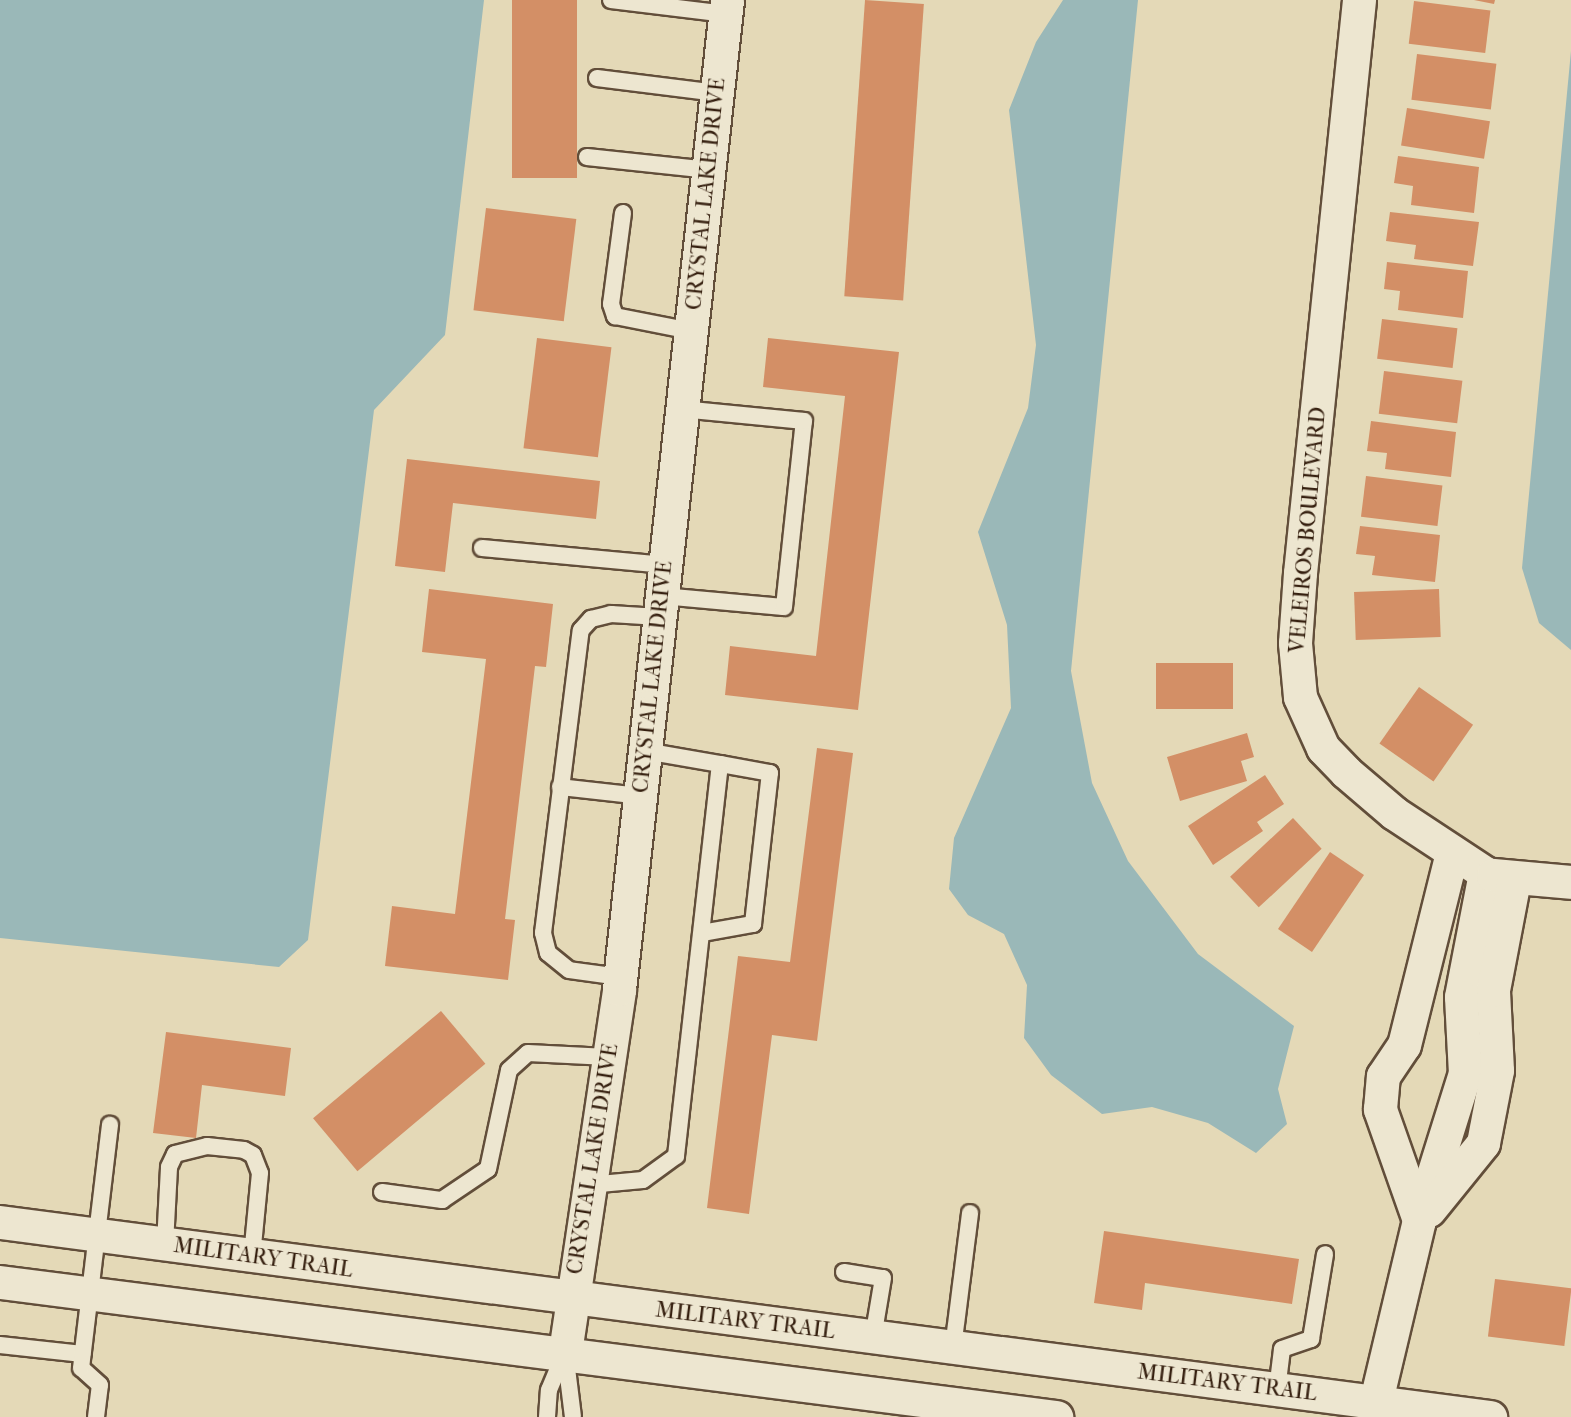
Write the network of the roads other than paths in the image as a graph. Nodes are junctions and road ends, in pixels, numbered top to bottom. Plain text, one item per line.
1 (611, 0) edge
2 (1359, 0) edge
3 (727, 7) edge
4 (597, 78) dead end
5 (717, 93) junction
6 (587, 157) dead end
7 (709, 170) junction
8 (623, 213) dead end
9 (691, 331) junction
10 (682, 409) junction
11 (482, 548) dead end
12 (662, 593) junction
13 (645, 751) junction
14 (720, 764) junction
15 (560, 787) junction
16 (640, 796) junction
17 (1452, 852) junction
18 (1499, 877) junction
19 (1571, 882) edge
20 (702, 933) junction
21 (620, 977) junction
22 (608, 1058) junction
23 (110, 1125) dead end
24 (589, 1185) junction
25 (382, 1192) dead end
26 (970, 1213) dead end
27 (1419, 1220) junction
28 (0, 1222) edge
29 (99, 1235) junction
30 (165, 1244) junction
31 (1325, 1254) dead end
32 (252, 1256) junction
33 (844, 1272) dead end
34 (0, 1282) edge
35 (92, 1294) junction
36 (572, 1299) junction
37 (873, 1338) junction
38 (0, 1345) edge
39 (953, 1348) junction
40 (565, 1352) junction
41 (83, 1354) junction
42 (1277, 1390) junction
43 (1376, 1401) junction
44 (1329, 1407) edge
45 (96, 1417) edge
46 (547, 1417) edge
47 (573, 1417) edge
48 (1056, 1417) edge
49 (1490, 1417) edge

1 - 3 lane
2 - 17 street, VELEIROS BOULEVARD
3 - 5 street, CRYSTAL LAKE DRIVE
4 - 5 lane
5 - 7 street, CRYSTAL LAKE DRIVE
6 - 7 lane
7 - 9 street, CRYSTAL LAKE DRIVE
8 - 9 lane
9 - 10 street, CRYSTAL LAKE DRIVE
10 - 12 street, CRYSTAL LAKE DRIVE
10 - 12 lane
11 - 12 lane
12 - 13 street, CRYSTAL LAKE DRIVE
12 - 15 lane
13 - 14 lane
13 - 16 street, CRYSTAL LAKE DRIVE
14 - 20 lane
14 - 20 lane
15 - 16 lane
15 - 21 lane
16 - 21 street, CRYSTAL LAKE DRIVE
17 - 18 street, VELEIROS BOULEVARD
17 - 27 street
18 - 19 street
18 - 27 street
20 - 24 lane
21 - 22 street, CRYSTAL LAKE DRIVE
22 - 24 street, CRYSTAL LAKE DRIVE
22 - 25 lane
23 - 29 lane
24 - 36 street, CRYSTAL LAKE DRIVE
26 - 39 lane
27 - 43 street
28 - 29 street, MILITARY TRAIL
29 - 30 street, MILITARY TRAIL
29 - 35 lane
30 - 32 street, MILITARY TRAIL
30 - 32 lane
31 - 42 lane
32 - 36 street, MILITARY TRAIL
33 - 37 lane
34 - 35 street
35 - 40 street
35 - 41 lane
36 - 37 street, MILITARY TRAIL
36 - 40 street, CRYSTAL LAKE DRIVE
37 - 39 street, MILITARY TRAIL
38 - 41 lane
39 - 42 street, MILITARY TRAIL
40 - 46 lane
40 - 47 lane
40 - 48 street
41 - 45 lane
42 - 44 street, MILITARY TRAIL
43 - 44 street, MILITARY TRAIL
43 - 49 street, MILITARY TRAIL

